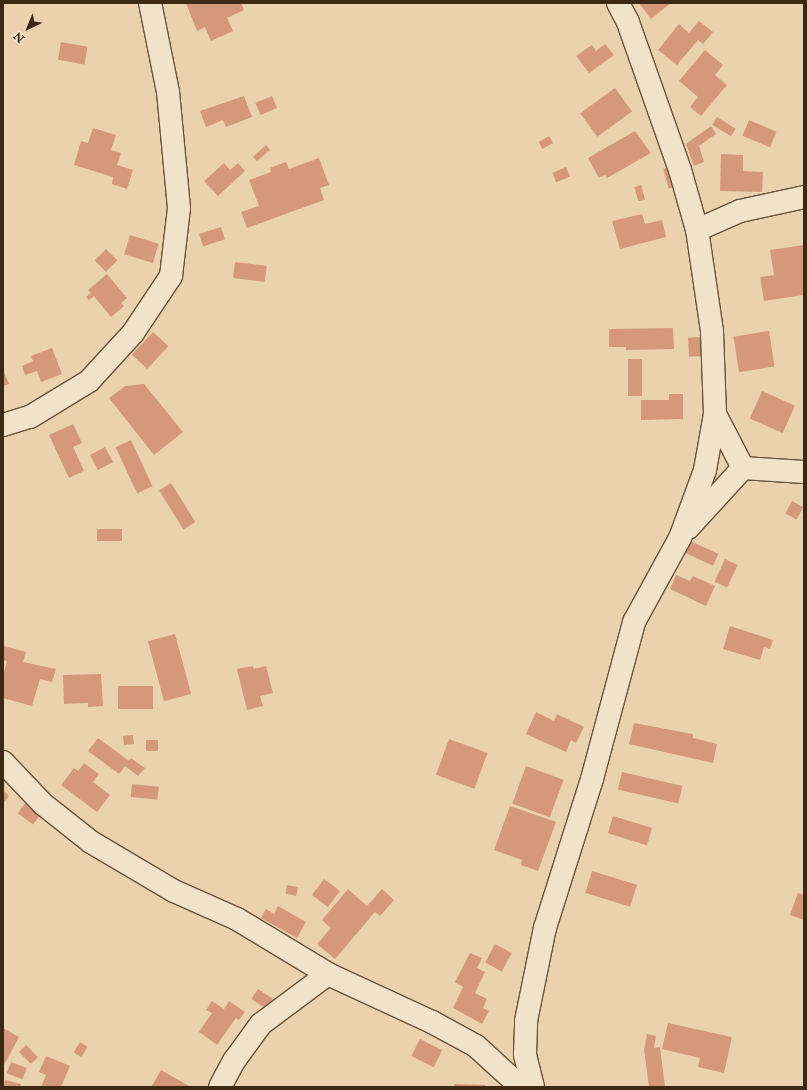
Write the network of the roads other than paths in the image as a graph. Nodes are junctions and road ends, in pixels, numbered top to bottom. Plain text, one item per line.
1 (150, 3) edge
2 (618, 3) edge
3 (804, 198) edge
4 (697, 230) junction
5 (715, 414) junction
6 (3, 425) edge
7 (742, 468) junction
8 (804, 472) edge
9 (680, 538) junction
10 (3, 762) edge
11 (328, 974) junction
12 (220, 1087) edge
13 (521, 1087) edge
14 (533, 1087) edge

1 - 6 street
2 - 4 street
3 - 4 street
4 - 5 street
5 - 7 street
5 - 9 street
7 - 8 street
7 - 9 street
9 - 14 street
10 - 11 street
11 - 12 street
11 - 13 street

